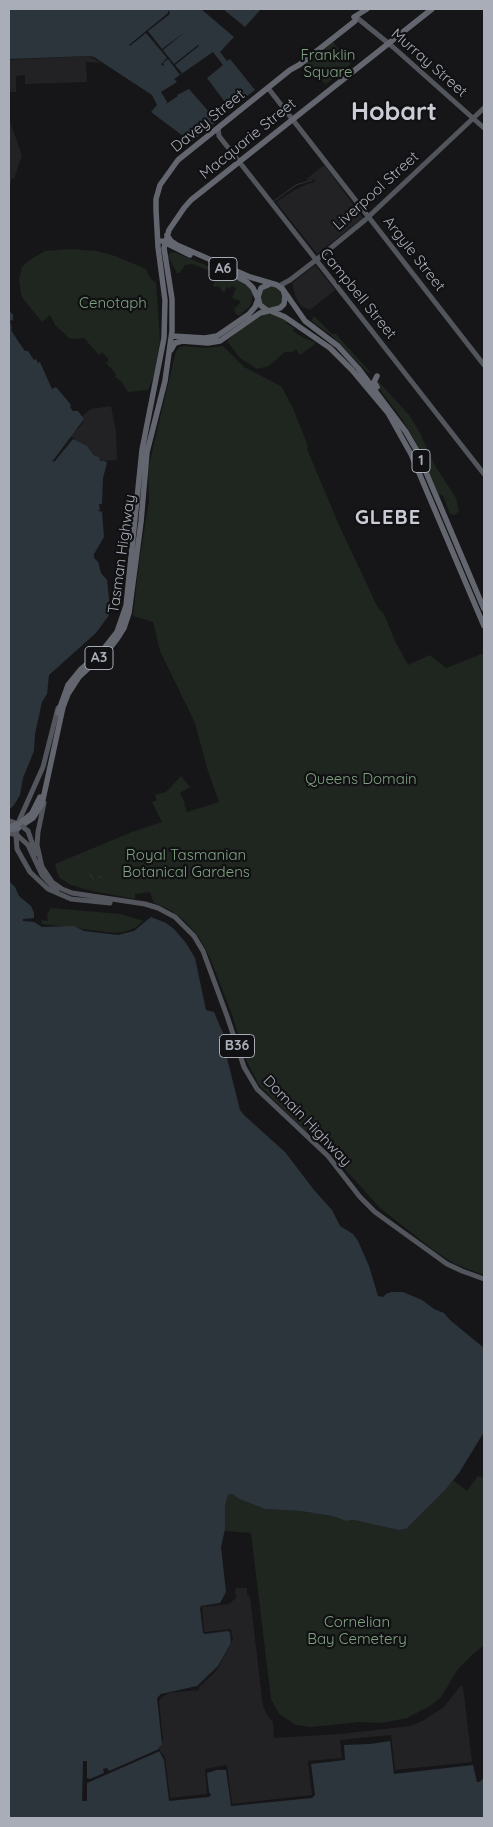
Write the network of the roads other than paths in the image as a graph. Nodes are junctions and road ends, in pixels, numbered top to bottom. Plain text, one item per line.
1 (366, 9) edge
2 (432, 9) edge
3 (356, 17) junction
4 (389, 43) junction
5 (268, 88) junction
6 (484, 108) edge
7 (473, 118) junction
8 (293, 119) junction
9 (218, 128) junction
10 (484, 128) edge
11 (240, 163) junction
12 (368, 216) junction
13 (167, 235) junction
14 (157, 236) junction
15 (164, 243) junction
16 (187, 254) junction
17 (164, 256) junction
18 (316, 260) junction
19 (272, 283) junction
20 (281, 287) junction
21 (254, 291) junction
22 (258, 299) junction
23 (173, 309) junction
24 (271, 311) junction
25 (241, 320) junction
26 (172, 336) junction
27 (186, 336) junction
28 (170, 352) junction
29 (484, 365) edge
30 (372, 380) junction
31 (382, 406) junction
32 (153, 411) junction
33 (397, 418) junction
34 (150, 421) junction
35 (484, 474) edge
36 (135, 508) junction
37 (141, 521) junction
38 (133, 532) junction
39 (476, 604) junction
40 (484, 609) edge
41 (484, 618) edge
42 (484, 626) edge
43 (61, 700) junction
44 (46, 790) junction
45 (9, 821) edge
46 (19, 825) junction
47 (9, 830) edge
48 (102, 898) junction
49 (96, 901) junction
50 (181, 923) junction
51 (484, 1279) edge

1 - 3 highway, Davey Street
2 - 4 highway, Macquarie Street
3 - 4 main road, Murray Street
3 - 5 highway, Davey Street
4 - 7 main road, Murray Street
4 - 8 highway, Macquarie Street
5 - 8 main road, Argyle Street
5 - 9 highway, Davey Street
6 - 7 main road, Liverpool Street
7 - 10 main road, Murray Street
7 - 12 main road, Liverpool Street
8 - 11 highway, Macquarie Street
8 - 12 main road, Argyle Street
9 - 11 main road, Campbell Street
9 - 14 highway, Davey Street
11 - 13 highway, Macquarie Street
11 - 18 main road, Campbell Street
12 - 18 main road, Liverpool Street
12 - 29 main road, Argyle Street
13 - 15 highway, Macquarie Street
13 - 19 highway, A6
14 - 15 highway, A6
14 - 32 highway
15 - 16 highway, A6
15 - 17 highway
16 - 17 highway, A6
16 - 21 highway, A6
17 - 23 highway
18 - 20 main road, Liverpool Street
18 - 35 main road, Campbell Street
19 - 20 highway
19 - 22 highway
20 - 24 highway
20 - 30 highway, 1
21 - 22 highway, A6
21 - 25 highway
22 - 24 highway, 1
22 - 25 highway
23 - 26 highway
23 - 27 highway
24 - 28 highway
24 - 31 highway, 1
25 - 27 highway
26 - 27 highway
26 - 28 highway
26 - 32 highway
28 - 32 highway
30 - 31 highway
30 - 33 highway, 1
30 - 33 highway
31 - 39 highway, 1
32 - 34 highway
33 - 40 highway, 1
34 - 36 highway, Tasman Highway / A3
34 - 37 highway, Tasman Highway / A3
36 - 37 highway
36 - 38 highway, Tasman Highway / A3
37 - 38 highway
37 - 44 highway, Tasman Highway / A3
38 - 43 highway, Tasman Highway / A3
39 - 41 highway
39 - 42 highway, 1
43 - 46 highway, Tasman Highway / A3
43 - 49 main road, Domain Highway / B36
44 - 46 highway, Tasman Highway / A3
44 - 48 main road, Domain Highway / B36
45 - 48 main road, Domain Highway / B36, bridge
46 - 47 highway, Tasman Highway / A3, bridge
47 - 49 main road, Domain Highway / B36, bridge
48 - 50 main road, Domain Highway / B36
49 - 50 main road, Domain Highway / B36
50 - 51 main road, Domain Highway / B36

